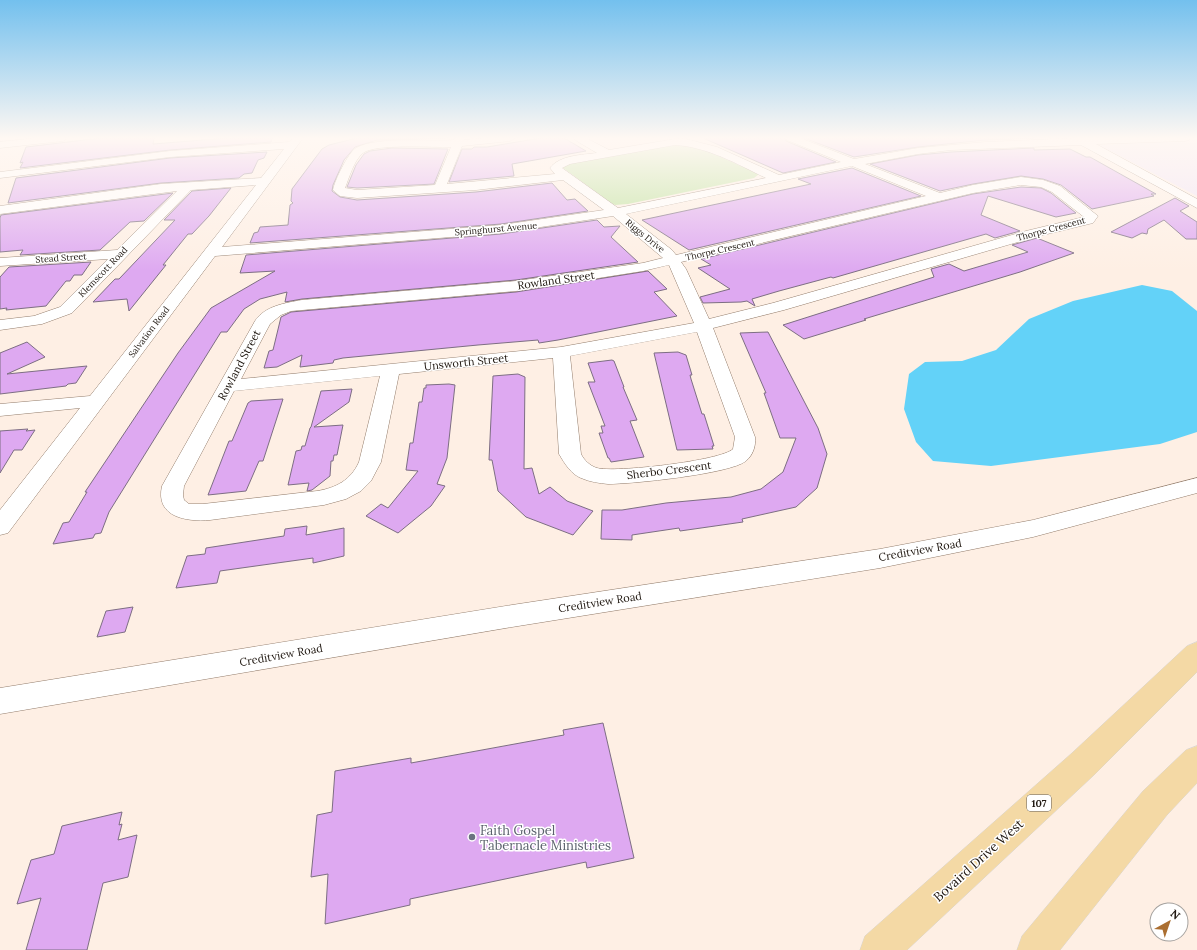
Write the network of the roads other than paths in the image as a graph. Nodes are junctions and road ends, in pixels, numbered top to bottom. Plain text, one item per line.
1 (244, 182) edge
2 (264, 182) edge
3 (342, 182) edge
4 (442, 182) edge
5 (516, 182) edge
6 (574, 182) edge
7 (762, 182) edge
8 (903, 182) edge
9 (1017, 182) edge
10 (1035, 182) edge
11 (1157, 182) edge
12 (188, 186) junction
13 (439, 189) junction
14 (939, 197) junction
15 (1197, 204) edge
16 (0, 210) edge
17 (616, 212) junction
18 (210, 252) junction
19 (121, 254) junction
20 (673, 261) junction
21 (0, 262) edge
22 (0, 325) edge
23 (704, 326) junction
24 (561, 352) junction
25 (391, 369) junction
26 (227, 386) junction
27 (98, 400) junction
28 (0, 410) edge
29 (1197, 485) edge
30 (2, 523) edge
31 (1197, 654) edge
32 (0, 701) edge
33 (1197, 760) edge
34 (879, 950) edge
35 (1036, 950) edge

1 - 12 street
2 - 18 street, Salvation Road
3 - 13 street
4 - 13 street
5 - 13 street
6 - 17 street, Riggs Drive
7 - 17 street, Springhurst Avenue
8 - 14 street
9 - 14 street, Thorpe Crescent
10 - 23 street, Thorpe Crescent
11 - 15 street
12 - 16 street
12 - 19 street, Klemscott Road
14 - 20 street, Thorpe Crescent
17 - 18 street, Springhurst Avenue
17 - 20 street, Riggs Drive
18 - 27 street, Salvation Road
19 - 21 street, Stead Street
19 - 22 street, Klemscott Road
20 - 23 street, Riggs Drive
20 - 26 street, Rowland Street
23 - 24 street, Unsworth Street
23 - 24 street, Sherbo Crescent
24 - 25 street, Unsworth Street
25 - 26 street, Unsworth Street
25 - 26 street, Rowland Street
27 - 28 street
27 - 30 street, Salvation Road
29 - 32 street, Creditview Road
31 - 34 main road, Bovaird Drive West / 107
33 - 35 main road

